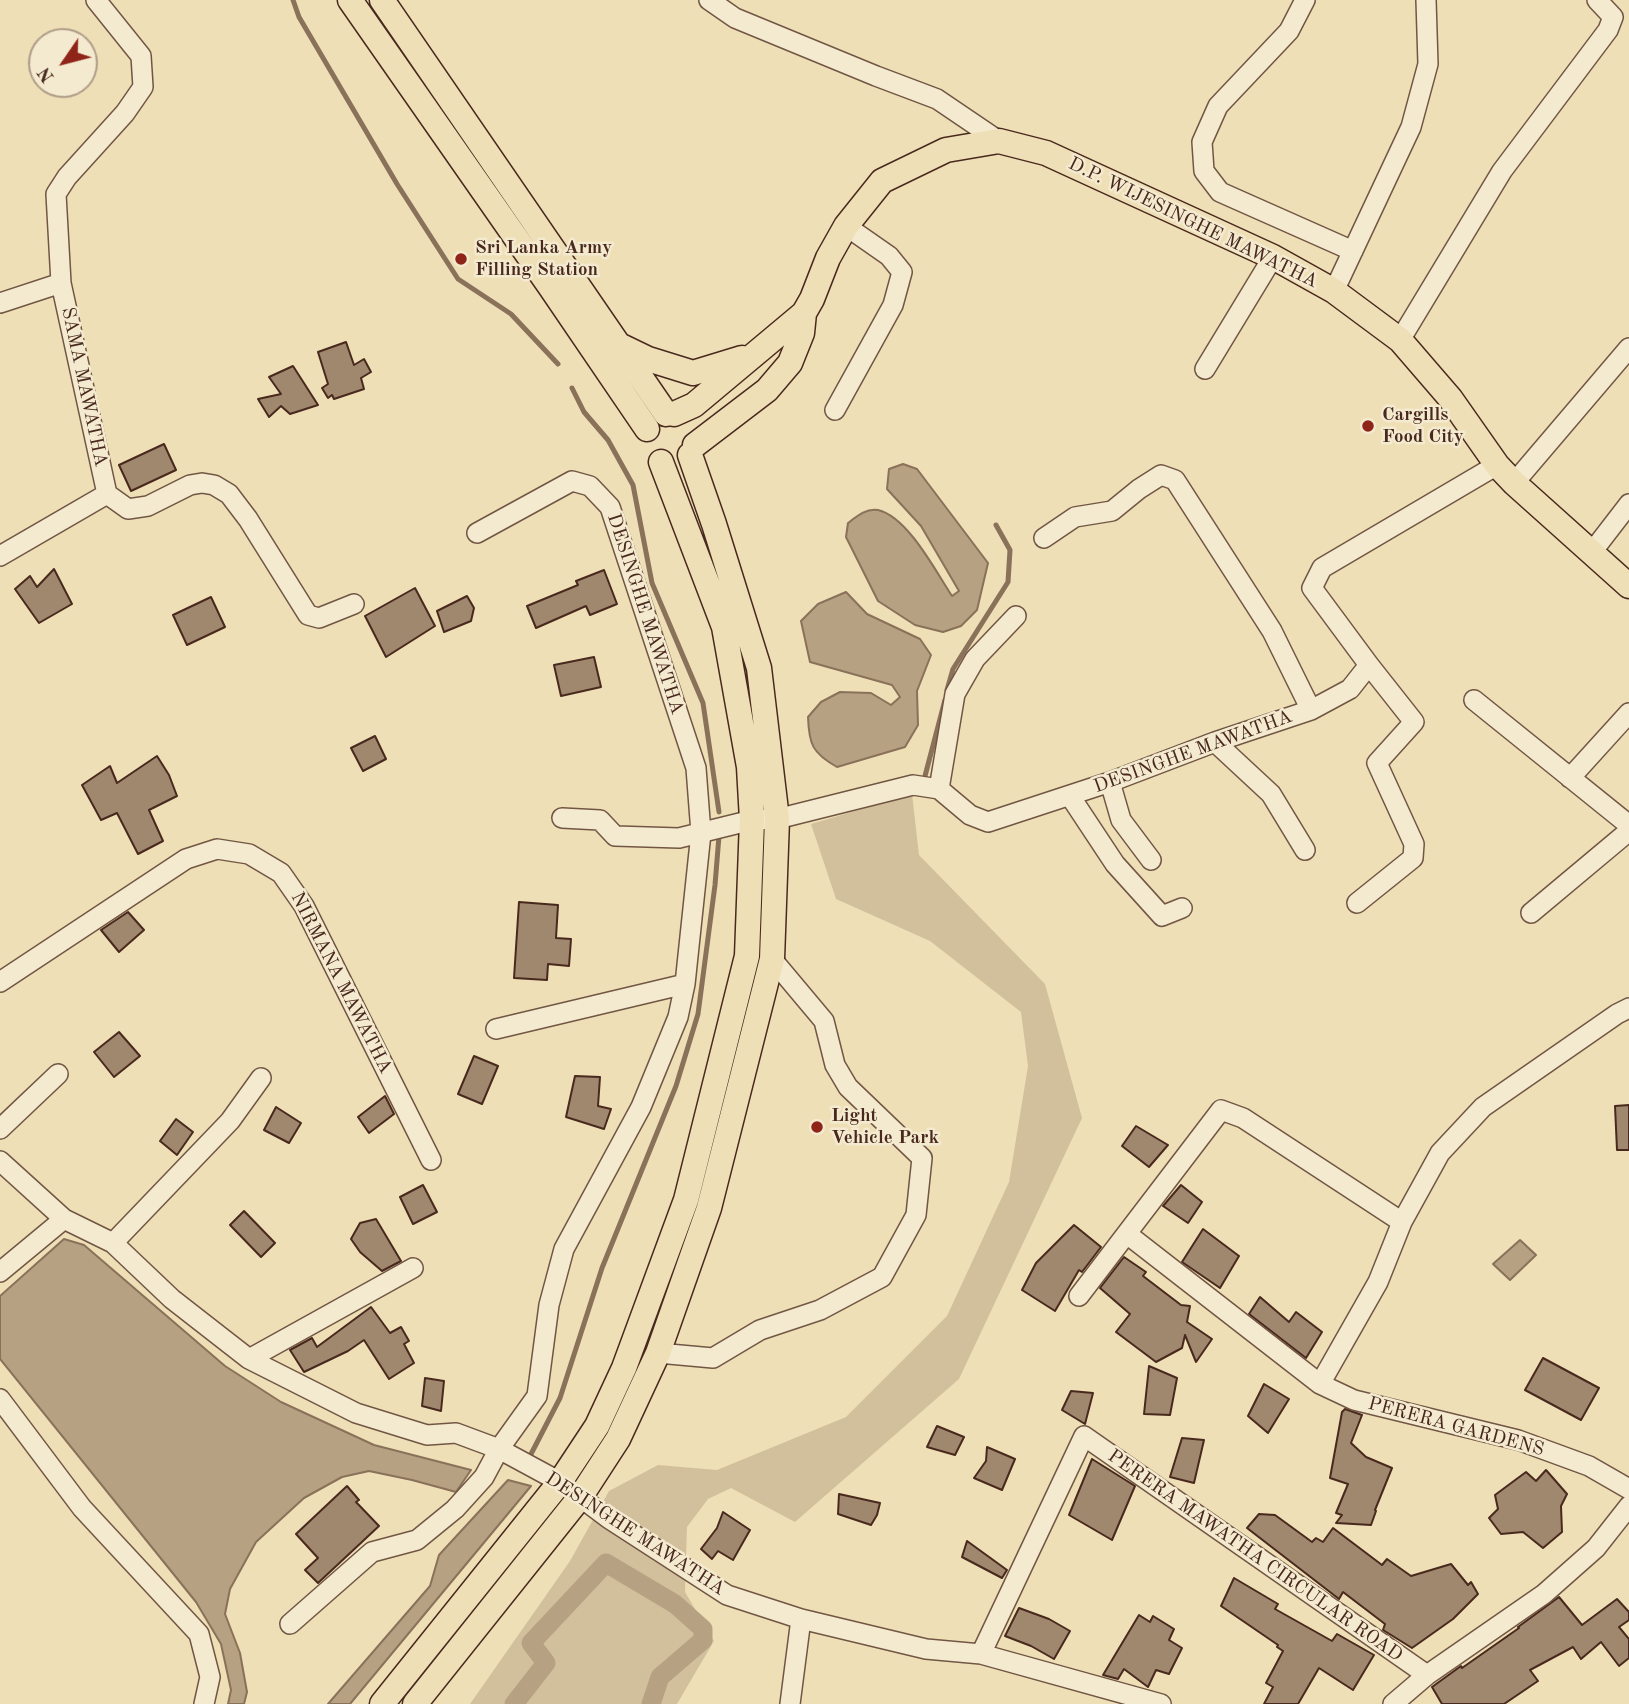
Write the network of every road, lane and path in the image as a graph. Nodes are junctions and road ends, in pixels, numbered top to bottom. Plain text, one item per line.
1 (96, 0) edge
2 (350, 0) edge
3 (382, 0) edge
4 (709, 0) edge
5 (1305, 0) edge
6 (1426, 0) edge
7 (1597, 0) edge
8 (999, 141) junction
9 (846, 226) junction
10 (1353, 251) junction
11 (1273, 257) junction
12 (61, 283) junction
13 (1334, 291) junction
14 (0, 303) edge
15 (804, 313) junction
16 (1400, 340) junction
17 (618, 345) junction
18 (1629, 348) edge
19 (754, 354) junction
20 (1205, 369) dead end
21 (835, 410) dead end
22 (670, 414) junction
23 (647, 429) junction
24 (692, 450) junction
25 (661, 462) junction
26 (1497, 466) junction
27 (1514, 483) junction
28 (107, 494) junction
29 (1629, 504) edge
30 (477, 533) dead end
31 (1044, 538) dead end
32 (1592, 552) junction
33 (0, 556) edge
34 (1629, 586) edge
35 (354, 604) dead end
36 (1016, 616) dead end
37 (1369, 665) junction
38 (1474, 700) dead end
39 (1311, 710) junction
40 (1629, 713) edge
41 (1215, 742) junction
42 (1570, 778) junction
43 (1111, 782) junction
44 (939, 789) junction
45 (1070, 796) junction
46 (562, 818) dead end
47 (777, 819) junction
48 (752, 820) junction
49 (1629, 825) edge
50 (1629, 831) edge
51 (701, 833) junction
52 (1305, 850) dead end
53 (1151, 860) dead end
54 (1357, 903) dead end
55 (1182, 908) dead end
56 (1531, 914) dead end
57 (772, 959) junction
58 (0, 982) edge
59 (685, 984) junction
60 (1629, 1008) edge
61 (496, 1029) dead end
62 (58, 1074) dead end
63 (261, 1078) dead end
64 (0, 1129) edge
65 (431, 1160) dead end
66 (0, 1161) edge
67 (64, 1219) junction
68 (1402, 1222) junction
69 (1127, 1234) junction
70 (113, 1243) junction
71 (413, 1268) dead end
72 (0, 1272) edge
73 (1079, 1296) dead end
74 (658, 1353) junction
75 (249, 1359) junction
76 (1320, 1384) junction
77 (0, 1399) edge
78 (499, 1449) junction
79 (560, 1482) junction
80 (1629, 1489) edge
81 (581, 1496) junction
82 (1629, 1506) edge
83 (801, 1619) junction
84 (290, 1623) dead end
85 (981, 1654) junction
86 (1427, 1675) junction
87 (204, 1704) edge
88 (382, 1704) edge
89 (415, 1704) edge
90 (790, 1704) edge
91 (1161, 1704) edge
92 (1393, 1704) edge

1 - 12 street, SAMA MAWATHA
2 - 23 main road
3 - 17 main road
4 - 8 street
5 - 10 street
6 - 10 street
7 - 16 street
8 - 9 main road, D.P. WIJESINGHE MAWATHA
8 - 11 main road, D.P. WIJESINGHE MAWATHA
9 - 15 main road, D.P. WIJESINGHE MAWATHA
9 - 21 street
10 - 13 street
11 - 13 main road, D.P. WIJESINGHE MAWATHA
11 - 20 street
12 - 14 street
12 - 28 street, SAMA MAWATHA
13 - 16 main road, D.P. WIJESINGHE MAWATHA
15 - 19 main road, D.P. WIJESINGHE MAWATHA
15 - 24 main road, D.P. WIJESINGHE MAWATHA
16 - 26 main road, D.P. WIJESINGHE MAWATHA
17 - 19 main road
17 - 22 main road
18 - 27 street
19 - 22 main road, D.P. WIJESINGHE MAWATHA
22 - 23 main road
22 - 24 main road
23 - 25 main road
24 - 25 main road
24 - 47 main road
25 - 48 main road
26 - 27 main road, D.P. WIJESINGHE MAWATHA
26 - 37 street
27 - 32 main road, D.P. WIJESINGHE MAWATHA
28 - 33 street
28 - 35 street, SAMA MAWATHA
29 - 32 street
30 - 51 street, DESINGHE MAWATHA
31 - 39 street
32 - 34 main road, D.P. WIJESINGHE MAWATHA
36 - 44 street
37 - 39 street, DESINGHE MAWATHA
37 - 54 street
38 - 42 street
39 - 41 street, DESINGHE MAWATHA
40 - 42 street
41 - 43 street, DESINGHE MAWATHA
41 - 52 street
42 - 49 street
43 - 45 street, DESINGHE MAWATHA
43 - 53 street
44 - 45 street, DESINGHE MAWATHA
44 - 47 street
45 - 55 street
46 - 51 street
47 - 48 street
47 - 57 main road
48 - 51 street
48 - 79 main road
50 - 56 street
51 - 59 street, DESINGHE MAWATHA
57 - 74 main road
57 - 74 street
58 - 65 street, NIRMANA MAWATHA
59 - 61 street
59 - 78 street, DESINGHE MAWATHA
60 - 68 street
62 - 64 street
63 - 70 street
66 - 67 street
67 - 70 street
67 - 72 street
68 - 69 street
68 - 76 street
69 - 73 street
69 - 76 street, PERERA GARDENS
70 - 75 street
71 - 75 street
74 - 81 main road
75 - 78 street
76 - 80 street, PERERA GARDENS
77 - 87 street
78 - 79 street, DESINGHE MAWATHA
78 - 84 street
79 - 81 street, DESINGHE MAWATHA
79 - 88 main road
81 - 83 street, DESINGHE MAWATHA
81 - 89 main road
82 - 86 street
83 - 85 street, DESINGHE MAWATHA
83 - 90 street
85 - 86 street, PERERA MAWATHA CIRCULAR ROAD
85 - 91 street, DESINGHE MAWATHA
86 - 92 street

